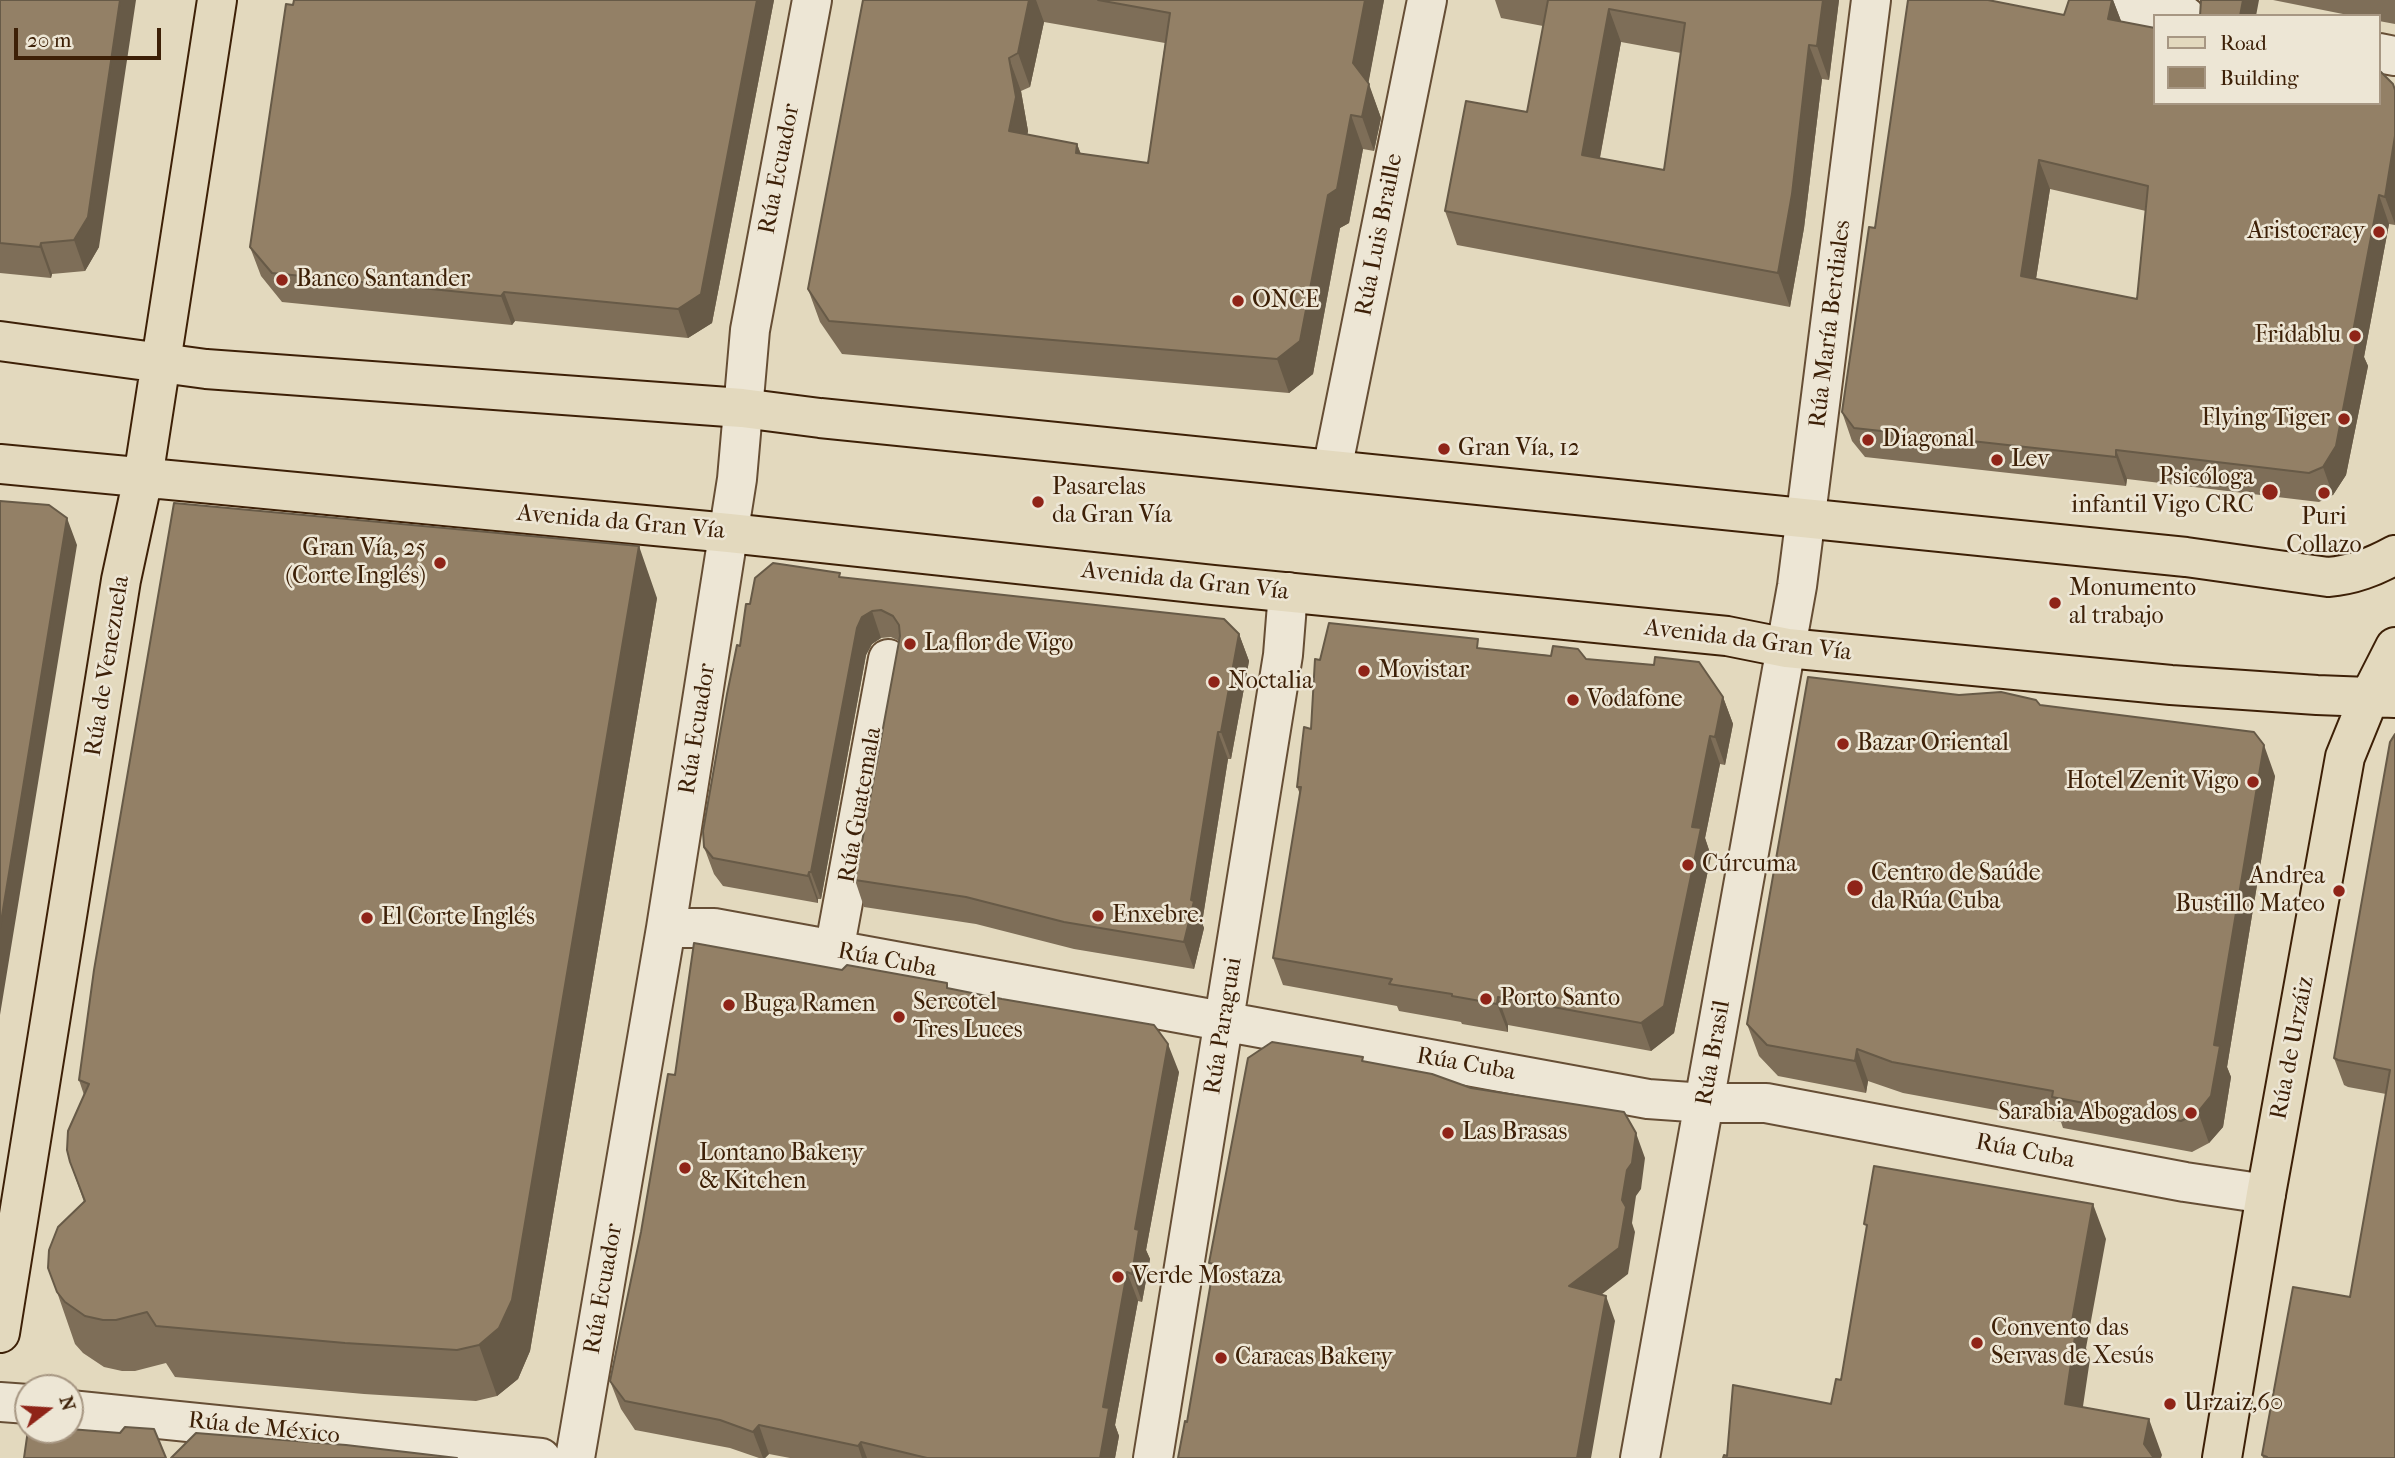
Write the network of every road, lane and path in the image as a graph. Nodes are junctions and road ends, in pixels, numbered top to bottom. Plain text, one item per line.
1 (217, 0) edge
2 (812, 0) edge
3 (1427, 0) edge
4 (1871, 0) edge
5 (2104, 0) edge
6 (2175, 14) edge
7 (0, 341) edge
8 (161, 363) junction
9 (742, 408) junction
10 (0, 464) edge
11 (1332, 470) junction
12 (143, 478) junction
13 (1807, 517) junction
14 (729, 533) junction
15 (2395, 555) edge
16 (1288, 593) junction
17 (2395, 647) edge
18 (1787, 648) junction
19 (888, 659) dead end
20 (2382, 698) edge
21 (666, 928) junction
22 (834, 951) junction
23 (1224, 1023) junction
24 (1705, 1103) junction
25 (2266, 1194) junction
26 (0, 1333) edge
27 (84, 1410) edge
28 (541, 1458) edge
29 (575, 1458) edge
30 (1153, 1458) edge
31 (1640, 1458) edge
32 (2222, 1458) edge

1 - 8 main road, Rúa de Venezuela
2 - 9 street, Rúa Ecuador
3 - 11 street, Rúa Luis Braille
4 - 13 street, Rúa María Berdiales
5 - 6 street
7 - 8 main road
8 - 9 main road
8 - 12 main road, Rúa de Venezuela
9 - 11 main road
9 - 14 street, Rúa Ecuador
10 - 12 main road, Avenida da Gran Vía
11 - 13 main road
12 - 14 main road, Avenida da Gran Vía
12 - 26 main road, Rúa de Venezuela
13 - 15 main road
13 - 18 street, Rúa María Berdiales
14 - 16 main road, Avenida da Gran Vía
14 - 21 street, Rúa Ecuador
16 - 18 main road, Avenida da Gran Vía
16 - 23 street, Rúa Paraguai
17 - 20 main road, Rúa de Urzáiz
18 - 20 main road, Avenida da Gran Vía
18 - 24 street, Rúa Brasil
19 - 22 street, Rúa Guatemala
20 - 25 main road, Rúa de Urzáiz
21 - 22 street, Rúa Cuba
21 - 29 street, Rúa Ecuador
22 - 23 street, Rúa Cuba
23 - 24 street, Rúa Cuba
23 - 30 street, Rúa Paraguai
24 - 25 street, Rúa Cuba
24 - 31 street, Rúa Brasil
25 - 32 main road, Rúa de Urzáiz
27 - 28 street, Rúa de México

